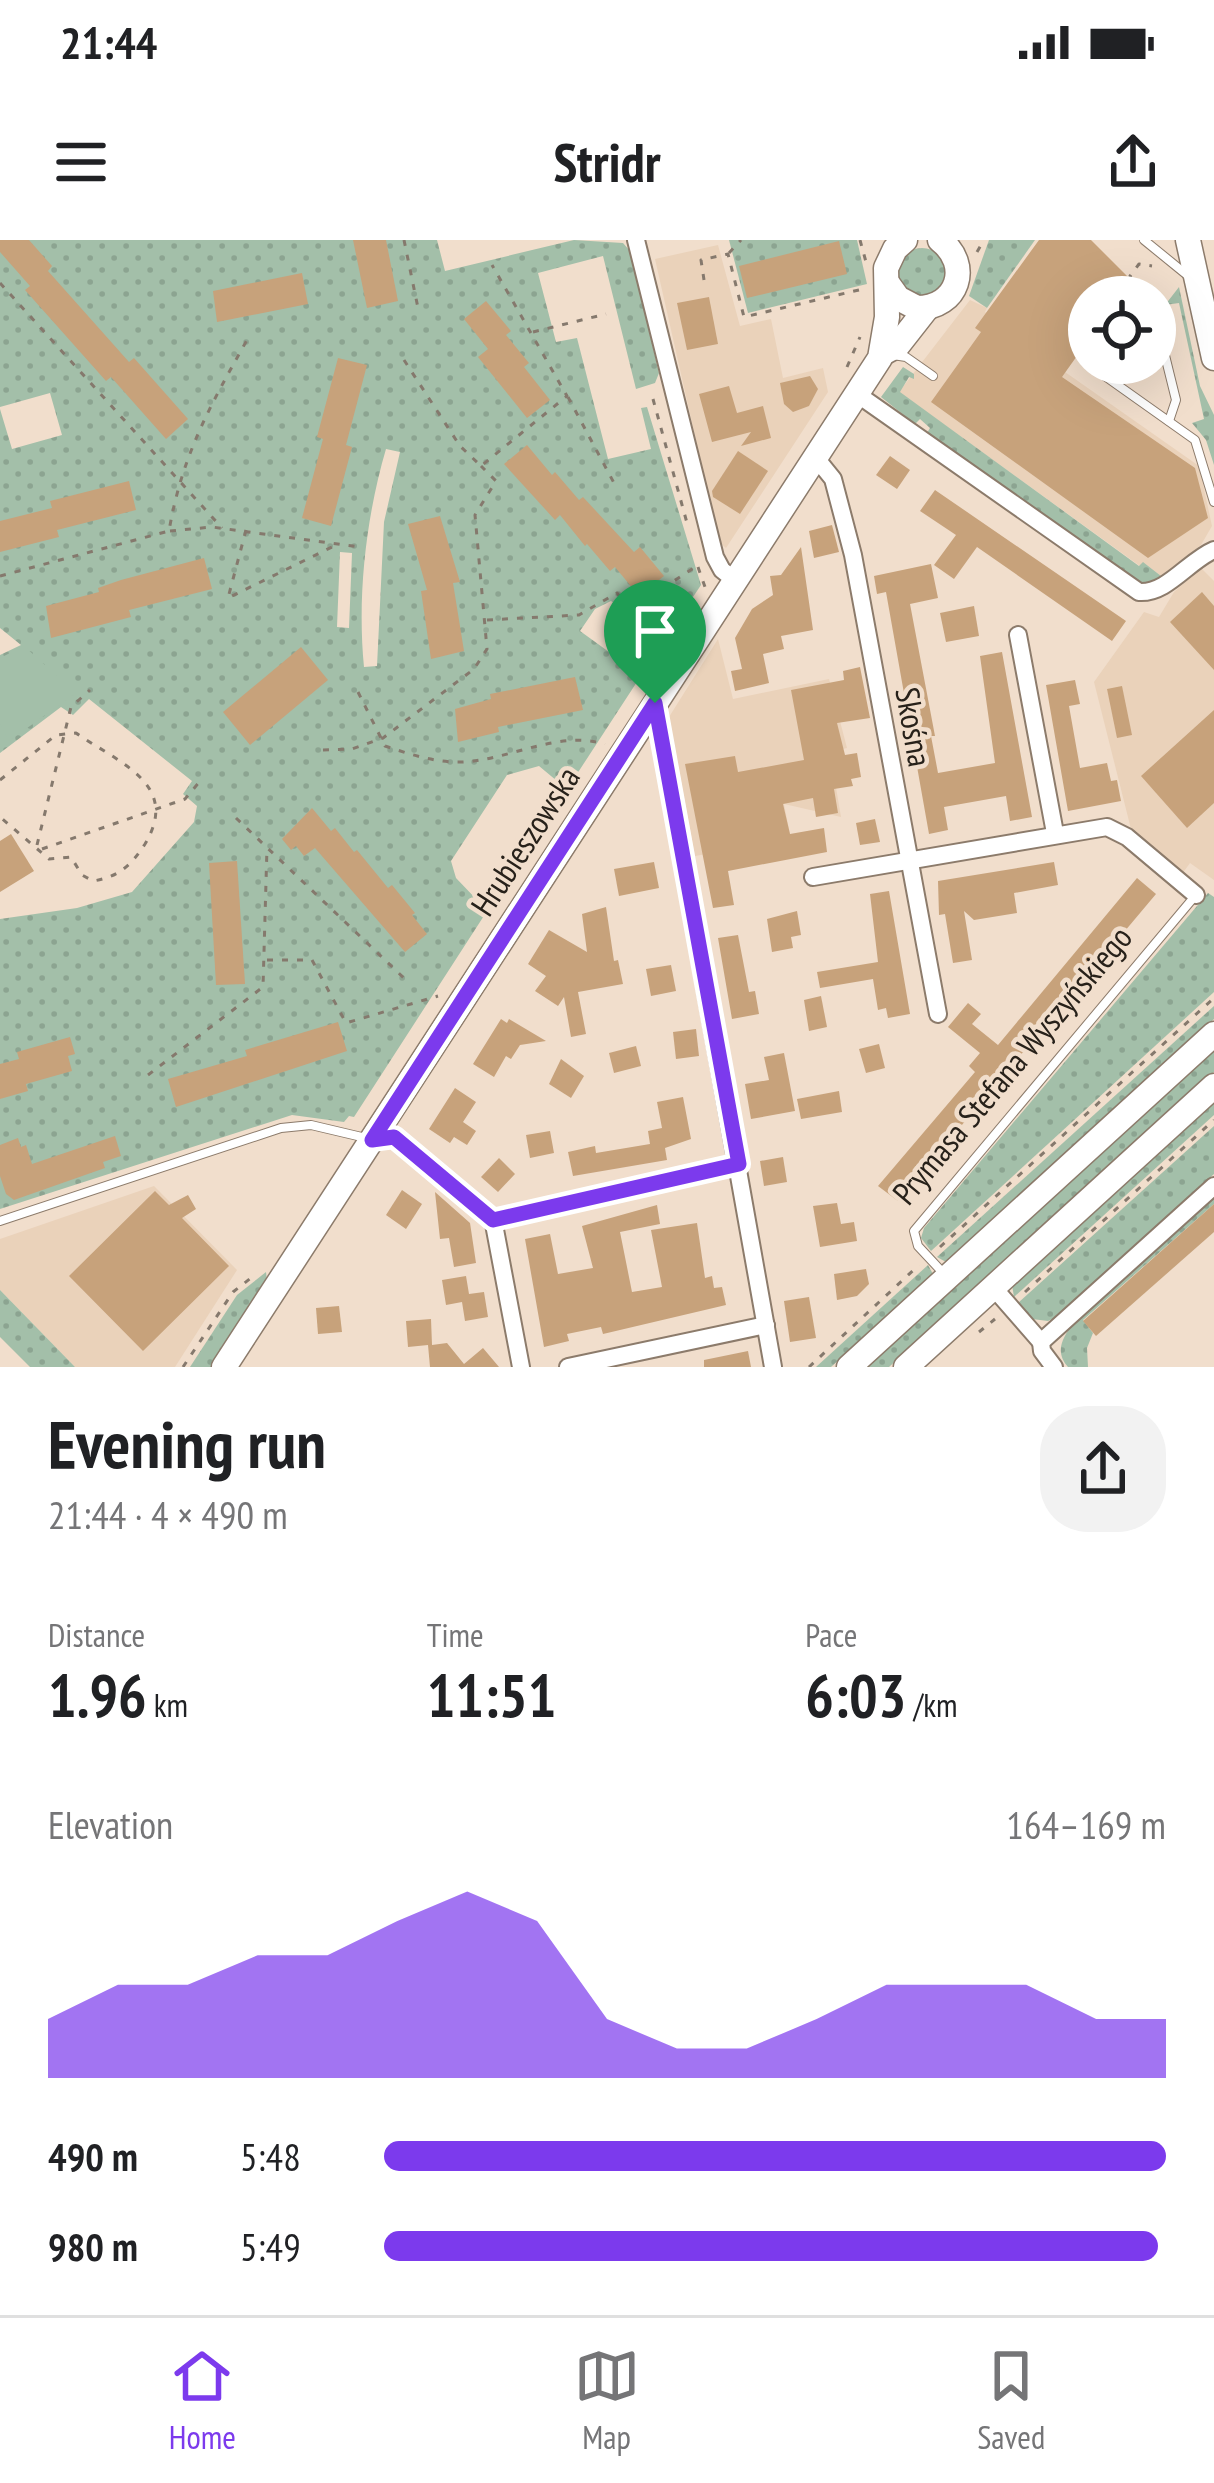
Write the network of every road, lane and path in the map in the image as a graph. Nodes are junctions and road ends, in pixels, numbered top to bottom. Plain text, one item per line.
1 (404, 240) edge
2 (636, 240) edge
3 (741, 240) edge
4 (905, 240) edge
5 (940, 240) edge
6 (970, 240) edge
7 (1144, 240) edge
8 (1188, 240) edge
9 (728, 254) junction
10 (492, 265) dead end
11 (958, 266) junction
12 (883, 268) edge
13 (1156, 268) dead end
14 (1130, 276) edge
15 (1203, 276) edge
16 (704, 280) dead end
17 (0, 283) edge
18 (418, 308) dead end
19 (927, 308) junction
20 (606, 314) dead end
21 (531, 333) junction
22 (247, 340) dead end
23 (881, 355) junction
24 (1214, 358) edge
25 (404, 360) dead end
26 (933, 376) dead end
27 (1116, 384) edge
28 (1172, 384) edge
29 (857, 394) junction
30 (567, 396) junction
31 (653, 399) dead end
32 (1169, 421) junction
33 (816, 458) junction
34 (481, 466) junction
35 (177, 482) junction
36 (614, 483) dead end
37 (1214, 502) edge
38 (687, 524) dead end
39 (222, 528) junction
40 (246, 530) junction
41 (169, 531) junction
42 (336, 545) junction
43 (360, 548) dead end
44 (1214, 550) edge
45 (0, 576) edge
46 (736, 580) junction
47 (705, 589) dead end
48 (485, 620) junction
49 (1018, 635) dead end
50 (90, 690) dead end
51 (358, 692) dead end
52 (655, 703) junction
53 (63, 733) junction
54 (383, 738) junction
55 (603, 744) dead end
56 (323, 750) dead end
57 (0, 780) edge
58 (201, 780) dead end
59 (158, 808) junction
60 (1, 818) edge
61 (236, 818) dead end
62 (1054, 833) junction
63 (38, 848) junction
64 (267, 848) junction
65 (908, 860) junction
66 (813, 877) dead end
67 (1196, 895) joint
68 (265, 960) junction
69 (407, 981) dead end
70 (439, 996) dead end
71 (1214, 998) edge
72 (938, 1014) dead end
73 (1214, 1034) edge
74 (148, 1075) dead end
75 (1214, 1086) edge
76 (1214, 1120) edge
77 (372, 1140) junction
78 (739, 1164) junction
79 (1214, 1186) edge
80 (493, 1220) junction
81 (0, 1221) edge
82 (928, 1257) junction
83 (264, 1266) dead end
84 (947, 1277) junction
85 (1001, 1297) junction
86 (766, 1325) junction
87 (1041, 1342) junction
88 (183, 1367) edge
89 (224, 1367) edge
90 (521, 1367) edge
91 (568, 1367) edge
92 (773, 1367) edge
93 (809, 1367) edge
94 (849, 1367) edge
95 (907, 1367) edge
96 (1054, 1367) edge

1 - 18 path
2 - 46 street
3 - 9 path
4 - 12 street
5 - 11 street
6 - 11 street
7 - 15 lane
8 - 15 street
9 - 12 path
9 - 16 path
10 - 21 path
11 - 19 street, Hrubieszowska
12 - 19 street
12 - 23 street, Hrubieszowska
13 - 14 path
15 - 24 street
17 - 35 path
19 - 23 street, Hrubieszowska
20 - 21 path
21 - 30 path
22 - 35 path
23 - 26 lane
23 - 29 street, Hrubieszowska
25 - 34 path
27 - 32 lane
28 - 32 lane
29 - 33 street, Hrubieszowska
29 - 44 street
30 - 34 path
30 - 36 path
31 - 38 path
32 - 37 lane
33 - 46 street, Hrubieszowska
33 - 65 street, Skośna
34 - 48 path
35 - 39 path
35 - 41 path
39 - 40 path
39 - 41 path
40 - 42 path
40 - 42 path
41 - 45 path
42 - 43 path
46 - 52 street, Hrubieszowska
47 - 48 path
48 - 54 path
49 - 62 street
50 - 53 path
51 - 54 path
52 - 77 street, Hrubieszowska
52 - 78 street
53 - 57 path
53 - 59 path
53 - 63 path
54 - 55 path
54 - 56 path
58 - 59 path
59 - 63 path
59 - 63 path
60 - 63 path
61 - 64 path
62 - 65 street
62 - 67 street
64 - 68 path
64 - 69 path
65 - 66 street
65 - 72 street, Skośna
67 - 82 lane, Prymasa Stefana Wyszyńskiego
68 - 70 path
68 - 74 path
71 - 82 path
73 - 84 street
75 - 85 street
76 - 85 path
77 - 80 street
77 - 81 lane
77 - 89 street, Hrubieszowska
78 - 80 street
78 - 86 street
79 - 87 street
80 - 90 street
82 - 84 lane, Prymasa Stefana Wyszyńskiego
82 - 93 path
83 - 88 path
84 - 94 street
85 - 87 street
85 - 95 street
86 - 91 street
86 - 92 street
87 - 96 street

